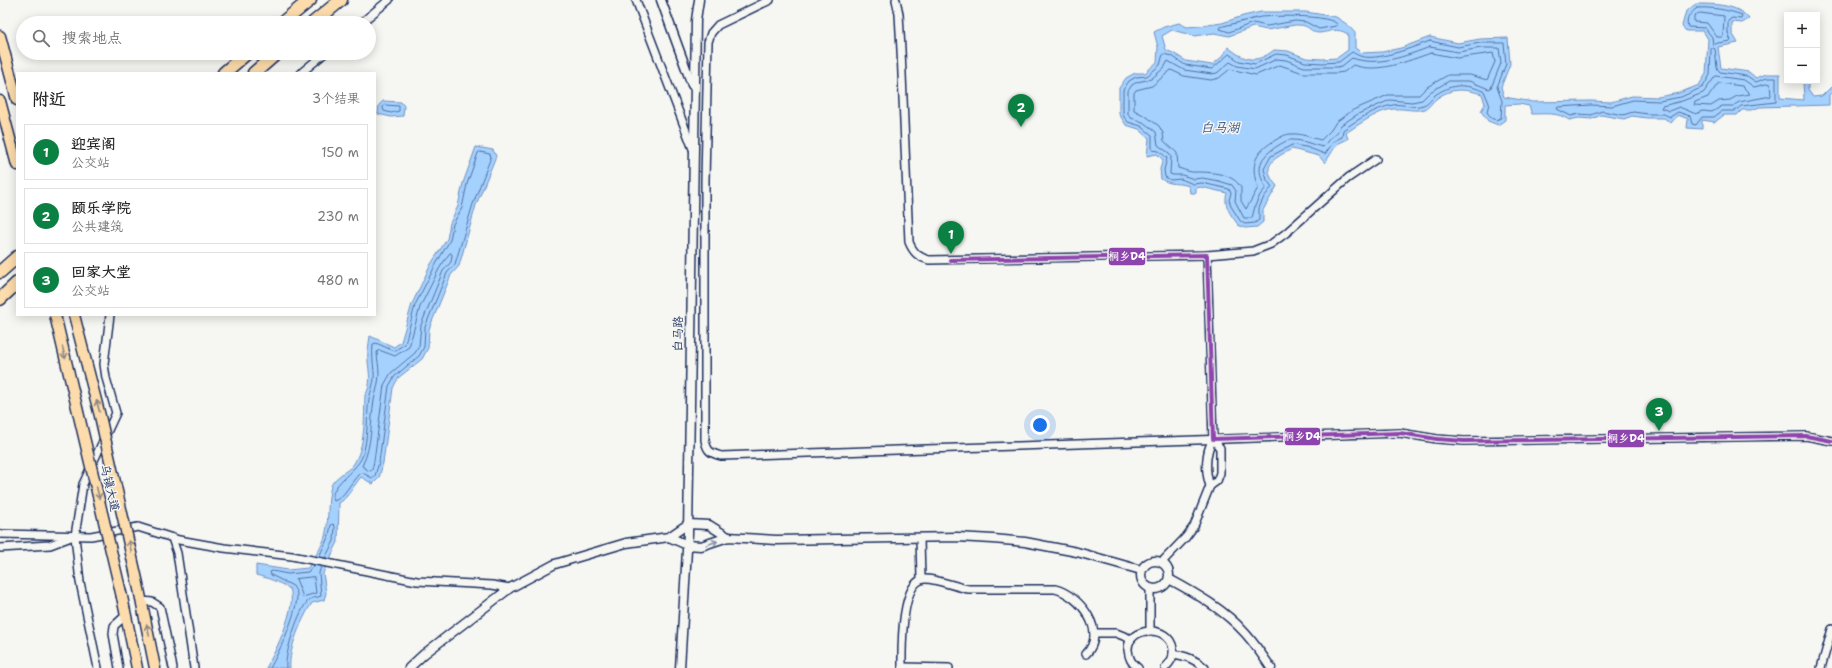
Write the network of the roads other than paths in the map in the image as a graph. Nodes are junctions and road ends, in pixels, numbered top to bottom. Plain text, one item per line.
1 (310, 0) edge
2 (341, 0) edge
3 (389, 0) edge
4 (636, 0) edge
5 (662, 0) edge
6 (699, 0) edge
7 (770, 0) edge
8 (896, 0) edge
9 (291, 16) edge
10 (322, 16) edge
11 (370, 16) edge
12 (0, 36) edge
13 (238, 60) edge
14 (268, 60) edge
15 (317, 60) edge
16 (225, 72) edge
17 (255, 72) edge
18 (302, 72) edge
19 (694, 92) junction
20 (16, 96) edge
21 (0, 101) edge
22 (693, 150) junction
23 (1376, 159) dead end
24 (16, 161) edge
25 (1207, 255) junction
26 (16, 258) edge
27 (0, 272) edge
28 (16, 284) edge
29 (0, 299) edge
30 (55, 316) edge
31 (74, 316) edge
32 (110, 316) edge
33 (1213, 439) junction
34 (1832, 441) edge
35 (1207, 463) junction
36 (1220, 463) junction
37 (1210, 486) junction
38 (688, 524) junction
39 (0, 534) edge
40 (75, 536) junction
41 (668, 537) junction
42 (728, 537) junction
43 (172, 538) junction
44 (920, 538) junction
45 (687, 545) junction
46 (0, 548) edge
47 (1162, 562) junction
48 (1141, 570) junction
49 (1169, 579) junction
50 (921, 580) junction
51 (510, 588) junction
52 (1150, 588) junction
53 (142, 601) junction
54 (126, 615) junction
55 (1832, 629) edge
56 (1150, 632) junction
57 (1094, 633) junction
58 (1131, 639) junction
59 (1086, 654) dead end
60 (1173, 654) junction
61 (98, 668) edge
62 (119, 668) edge
63 (137, 668) edge
64 (155, 668) edge
65 (173, 668) edge
66 (194, 668) edge
67 (409, 668) edge
68 (680, 668) edge
69 (902, 668) edge
70 (949, 668) edge
71 (1138, 668) edge
72 (1165, 668) edge
73 (1205, 668) edge
74 (1271, 668) edge
75 (1821, 668) edge

1 - 9 highway
2 - 10 highway
3 - 11 street
4 - 22 street
5 - 19 street
6 - 19 street, 白马路
7 - 33 street
8 - 25 street
12 - 20 main road
13 - 16 highway
14 - 17 highway
15 - 18 street
19 - 22 street, 白马路
21 - 24 main road
22 - 38 street, 白马路
23 - 25 street
25 - 33 street
26 - 27 highway
28 - 29 highway
30 -> 54 main road, 乌镇大道, bridge
53 -> 31 main road, 乌镇大道, bridge
32 - 40 street
33 - 34 street
33 - 35 street
33 - 36 street
35 - 36 street
35 - 37 street
36 - 37 street
37 - 47 street
38 - 41 street
38 - 42 street
38 - 45 street, 白马路
39 - 40 street
40 - 43 street
40 - 46 street
40 - 61 street
41 - 45 street
41 - 51 street
42 - 44 street
45 -> 42 street
43 - 51 street
43 - 66 street
44 - 48 street
44 - 50 street
45 - 68 street, 白马路
47 - 48 street
47 - 49 street
48 - 52 street
49 - 52 street
49 - 74 street
50 - 57 street
50 - 69 street
51 - 67 street
52 - 56 street
64 -> 53 main road, 乌镇大道
53 - 65 street
54 - 62 street
54 - 63 main road, 乌镇大道
55 - 75 street
56 - 58 street
56 - 60 street
57 - 58 street
57 - 59 street
58 - 71 street
60 - 72 street
60 - 73 street
69 - 70 street

